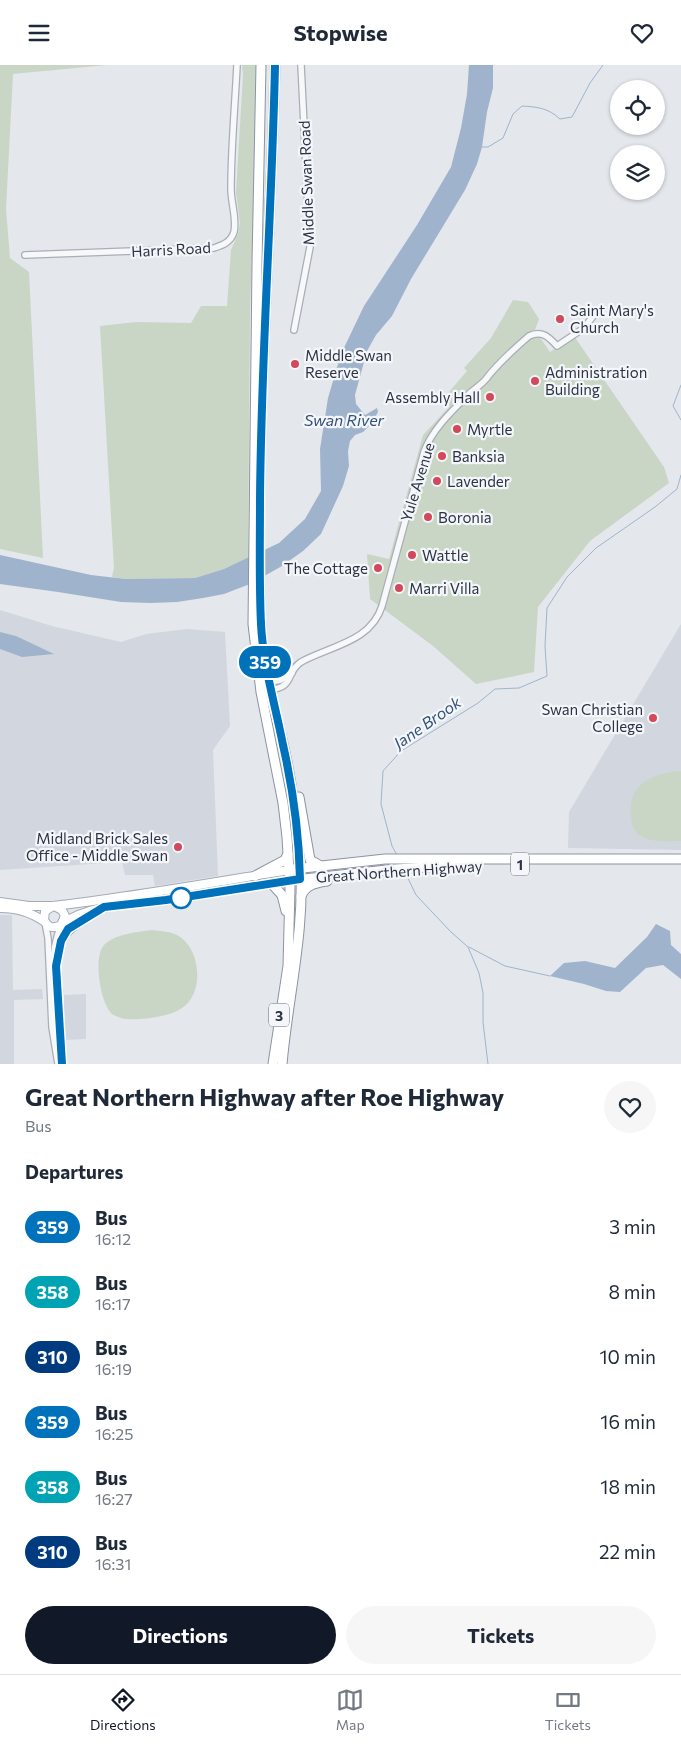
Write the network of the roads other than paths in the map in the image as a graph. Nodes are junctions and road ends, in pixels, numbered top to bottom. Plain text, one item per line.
1 (237, 65) edge
2 (261, 65) edge
3 (275, 65) edge
4 (301, 65) edge
5 (25, 255) dead end
6 (597, 311) dead end
7 (294, 330) dead end
8 (258, 437) junction
9 (265, 687) junction
10 (283, 744) junction
11 (288, 854) junction
12 (681, 859) edge
13 (681, 864) edge
14 (319, 865) junction
15 (300, 869) junction
16 (289, 870) junction
17 (364, 873) junction
18 (255, 876) junction
19 (300, 879) junction
20 (290, 881) junction
21 (272, 884) junction
22 (196, 886) junction
23 (210, 893) junction
24 (300, 901) junction
25 (0, 902) edge
26 (53, 906) junction
27 (104, 907) junction
28 (0, 908) edge
29 (45, 923) junction
30 (62, 924) junction
31 (56, 966) junction
32 (288, 966) junction
33 (60, 1064) edge
34 (273, 1064) edge
35 (282, 1064) edge

1 - 5 street, Harris Road
2 - 8 highway, 3
3 - 8 highway, 3
4 - 7 street, Middle Swan Road
6 - 9 street, Yule Avenue
8 - 9 highway, 3
9 - 10 highway, 3
9 - 11 highway, 3
10 - 14 highway
10 - 15 highway, 3
11 - 16 highway, 3
11 - 18 highway
12 - 14 highway, Great Northern Highway / 1
13 - 17 highway, Great Northern Highway / 1
14 - 15 highway, Great Northern Highway / 1
15 - 16 highway, Great Northern Highway / 1
15 - 19 highway, 3
16 - 18 main road, Great Northern Highway / 1
16 - 20 highway, 3
17 - 19 highway, Great Northern Highway / 1
17 - 24 highway
18 - 22 main road, Great Northern Highway / 1
19 - 20 highway, Great Northern Highway / 1
19 - 24 highway, 3
20 - 21 main road, Great Northern Highway / 1
20 - 32 highway, 3
21 - 23 main road, Great Northern Highway / 1
21 - 32 highway
22 - 23 main road
22 - 26 main road, Great Northern Highway / 1
23 - 27 main road, Great Northern Highway / 1
24 - 35 highway, 3
25 - 26 main road, Great Northern Highway / 1
26 - 29 main road
26 - 30 main road
27 - 30 main road, Great Northern Highway / 1
27 - 31 main road
28 - 29 main road
29 - 30 main road
29 - 33 street
30 - 31 street
31 - 33 street
32 - 34 highway, 3

